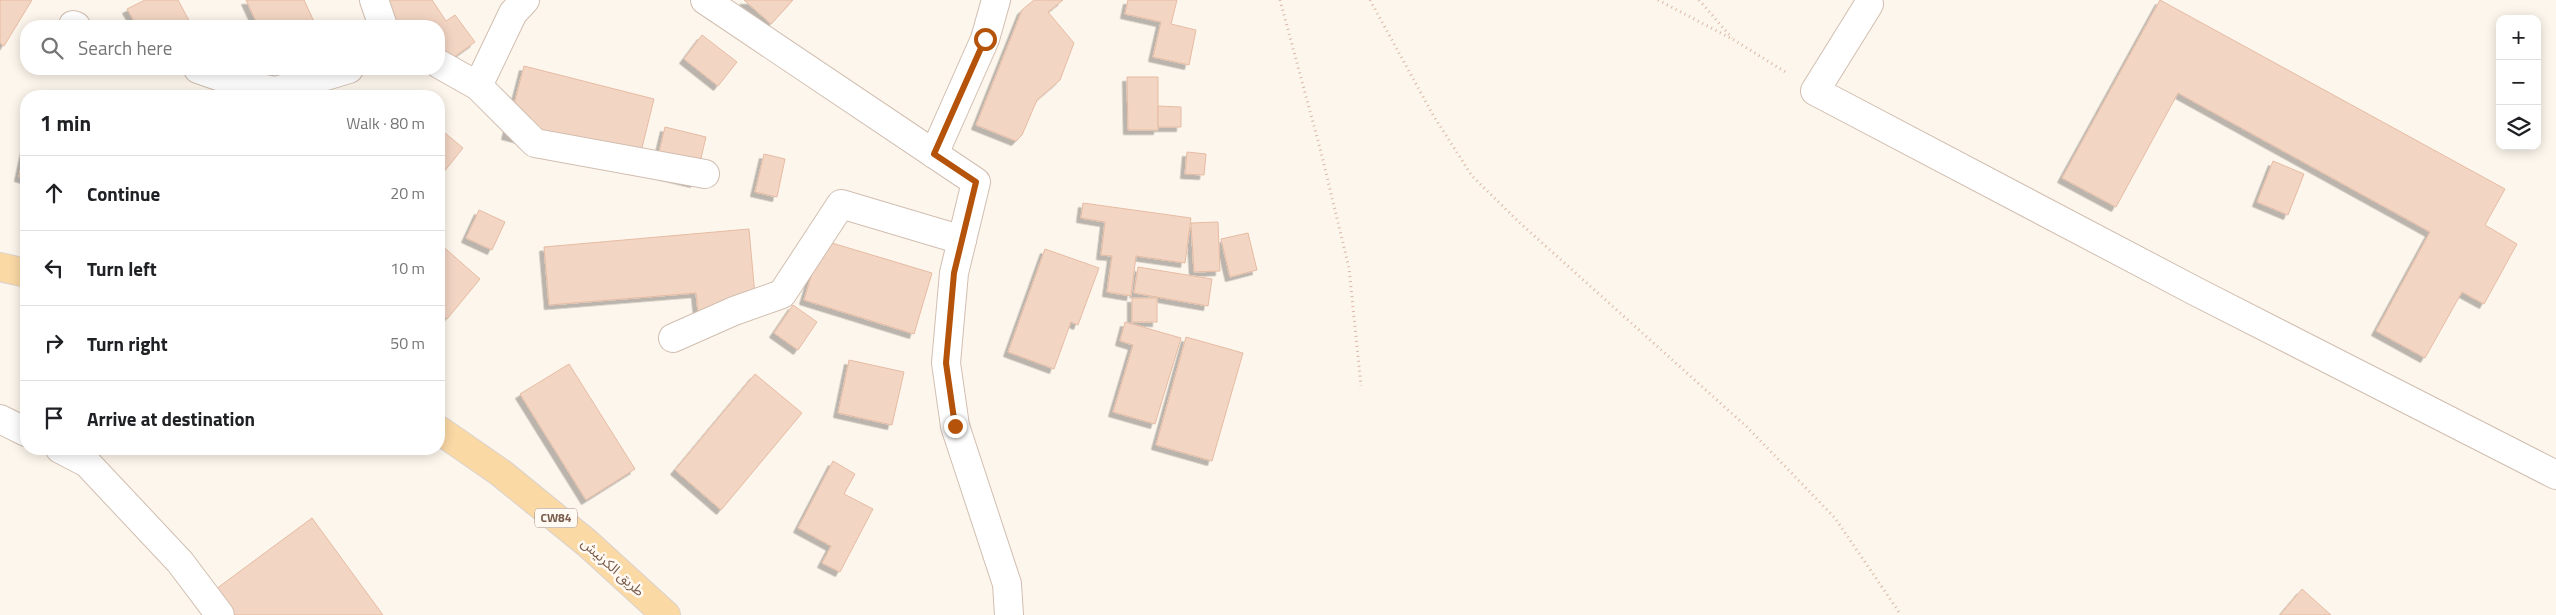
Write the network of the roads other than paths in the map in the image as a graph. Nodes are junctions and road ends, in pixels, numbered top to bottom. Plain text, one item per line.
1 (374, 0) edge
2 (526, 0) edge
3 (705, 0) edge
4 (996, 0) edge
5 (1869, 4) dead end
6 (381, 20) edge
7 (445, 67) edge
8 (215, 75) edge
9 (329, 75) edge
10 (478, 86) junction
11 (271, 90) edge
12 (279, 90) edge
13 (934, 154) junction
14 (704, 174) dead end
15 (962, 240) junction
16 (0, 266) edge
17 (20, 271) edge
18 (673, 338) dead end
19 (0, 419) edge
20 (20, 429) edge
21 (445, 434) edge
22 (72, 455) edge
23 (2556, 475) edge
24 (220, 615) edge
25 (666, 615) edge
26 (1009, 615) edge

1 - 6 street
2 - 10 street
3 - 13 street
4 - 13 street
5 - 23 street
7 - 10 street
8 - 11 street
9 - 12 street
10 - 14 street
13 - 15 street
15 - 18 street
15 - 26 street
16 - 17 main road
19 - 20 street
21 - 25 main road, طريق الكرنيش / CW84
22 - 24 street

